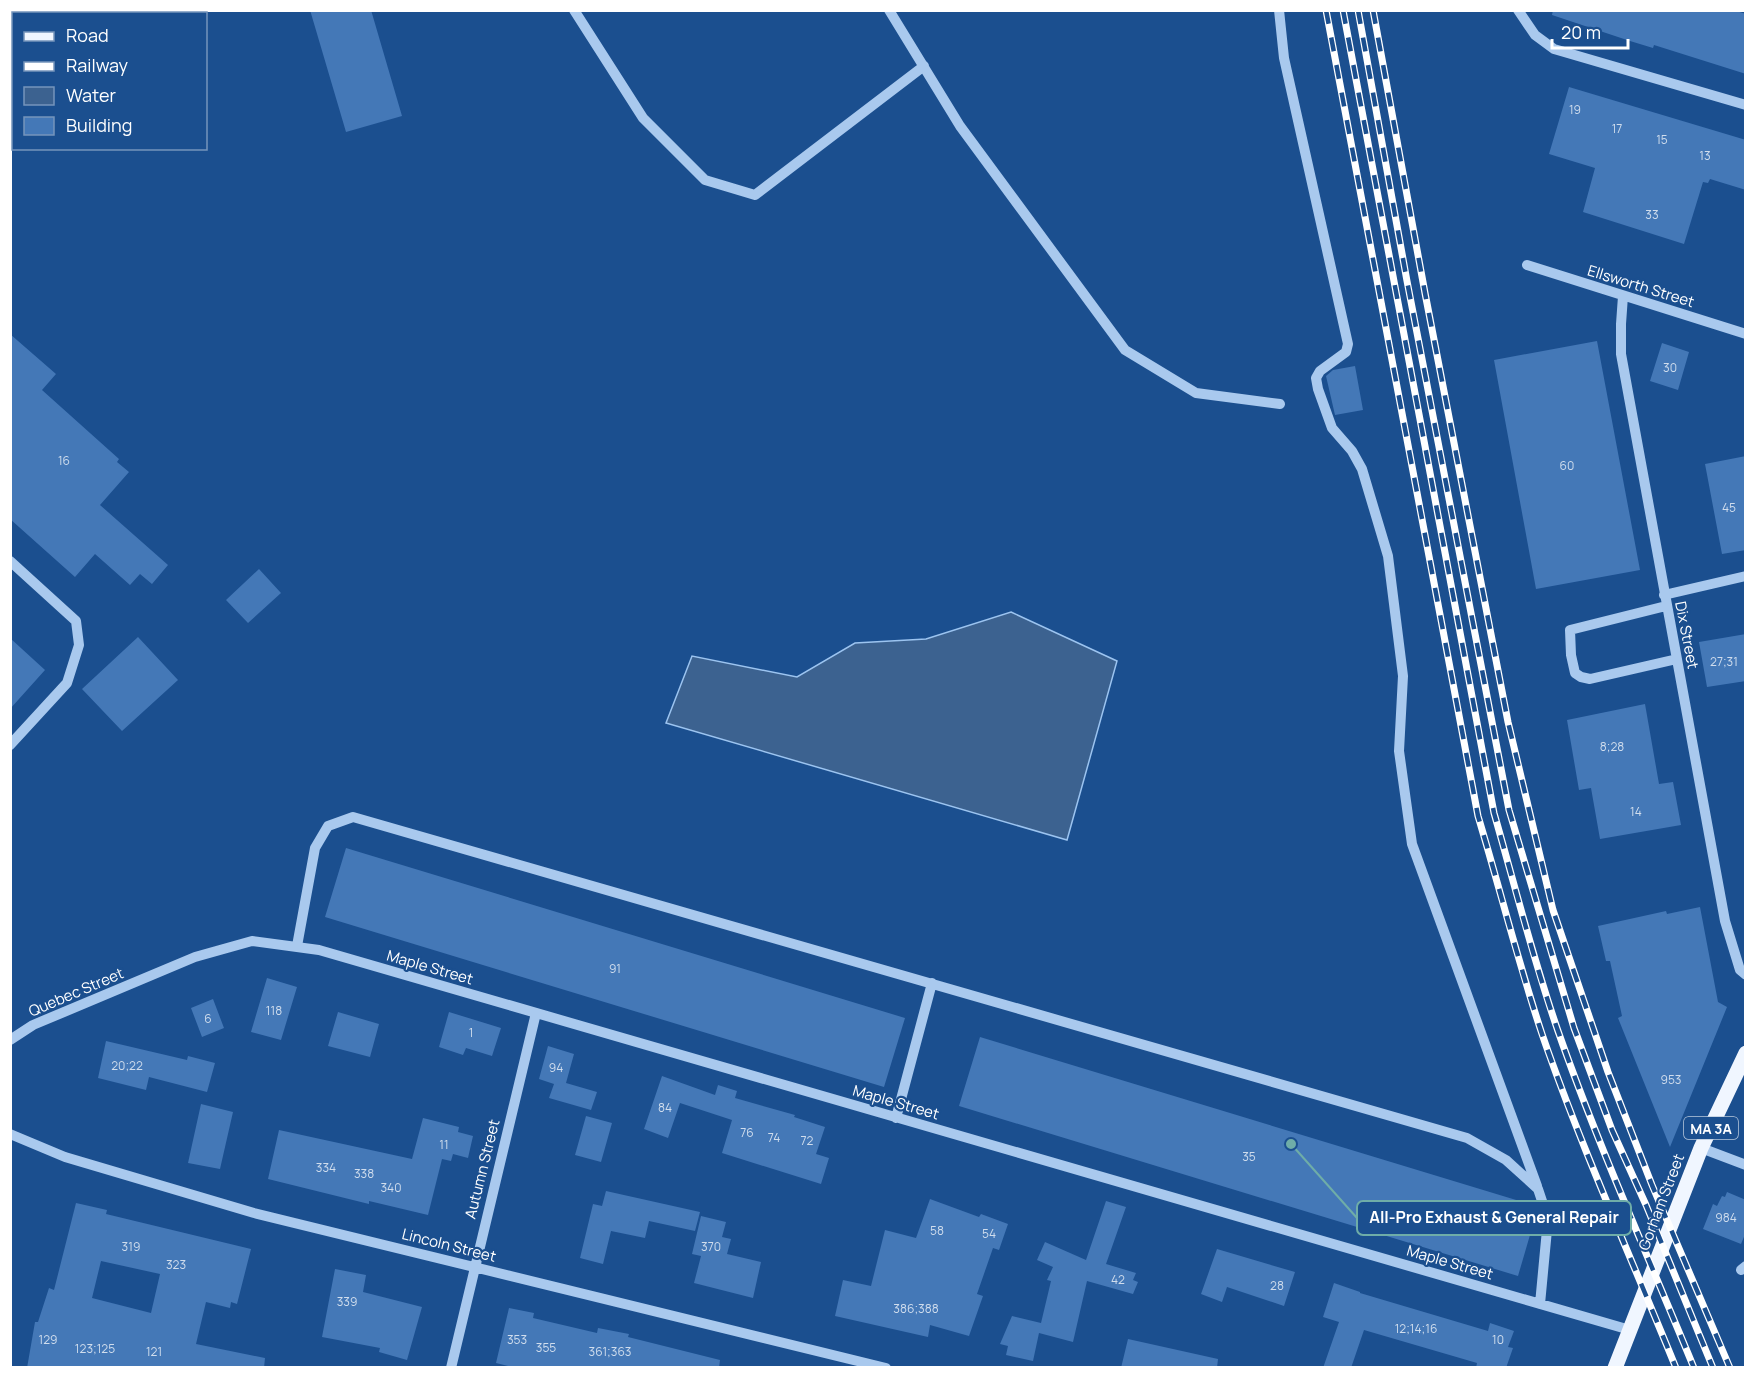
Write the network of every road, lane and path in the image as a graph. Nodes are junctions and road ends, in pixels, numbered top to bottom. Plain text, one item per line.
1 (574, 10) edge
2 (889, 10) edge
3 (1279, 10) edge
4 (1518, 10) edge
5 (924, 66) junction
6 (1746, 105) edge
7 (1527, 265) dead end
8 (1623, 296) junction
9 (1746, 334) edge
10 (1280, 404) dead end
11 (10, 561) edge
12 (1746, 576) edge
13 (1665, 600) junction
14 (1677, 659) junction
15 (10, 745) edge
16 (297, 946) junction
17 (154, 975) joint
18 (1746, 975) edge
19 (932, 983) junction
20 (536, 1013) junction
21 (10, 1040) edge
22 (1744, 1063) edge
23 (896, 1118) junction
24 (10, 1134) edge
25 (1701, 1148) junction
26 (1746, 1165) edge
27 (1538, 1189) junction
28 (474, 1266) junction
29 (1540, 1304) junction
30 (1630, 1330) junction
31 (451, 1368) edge
32 (886, 1368) edge
33 (1615, 1368) edge

1 - 5 street
2 - 5 street
3 - 27 street
4 - 6 street
5 - 10 street
7 - 8 street, Ellsworth Street
8 - 9 street, Ellsworth Street
8 - 13 street, Dix Street
11 - 15 street
12 - 13 street
13 - 14 street, Dix Street
13 - 14 street
14 - 18 street, Dix Street
16 - 17 street, Maple Street
16 - 19 street
16 - 20 street, Maple Street
17 - 21 street, Quebec Street
19 - 23 street
19 - 27 street
20 - 23 street, Maple Street
20 - 28 street, Autumn Street
22 - 25 main road, Gorham Street / MA 3A
23 - 29 street, Maple Street
24 - 28 street, Lincoln Street
25 - 26 street
25 - 30 main road, Gorham Street / MA 3A
27 - 29 street
28 - 31 street, Autumn Street
28 - 32 street, Lincoln Street
29 - 30 street, Maple Street
30 - 33 main road, Gorham Street / MA 3A

